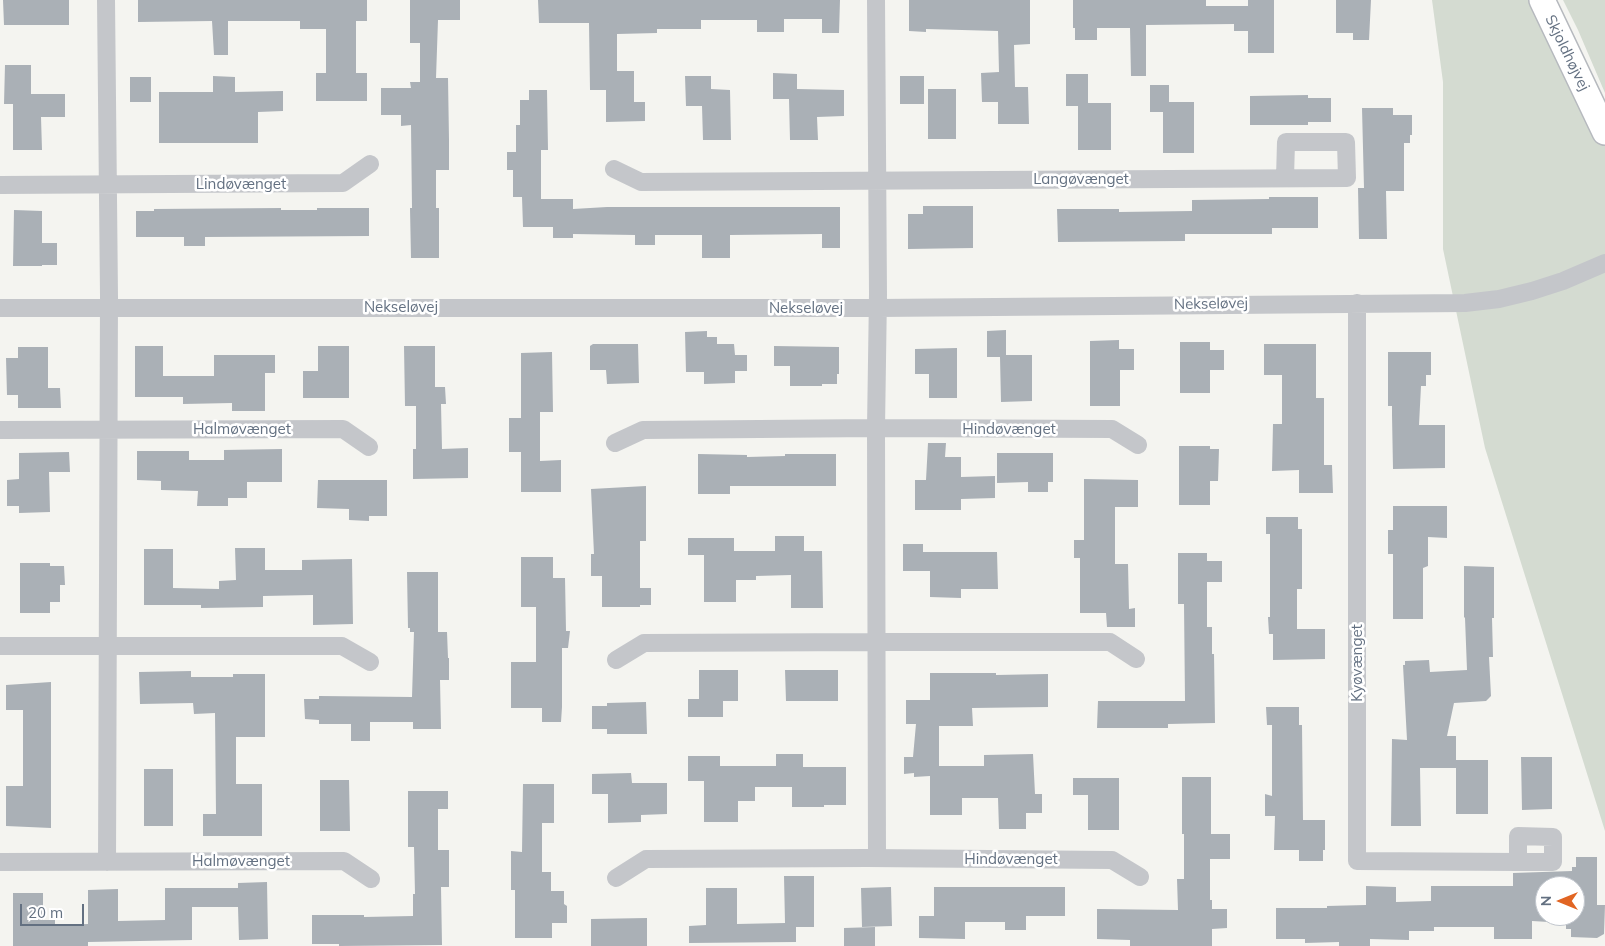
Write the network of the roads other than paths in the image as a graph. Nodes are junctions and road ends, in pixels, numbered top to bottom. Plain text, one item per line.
1 (106, 0) edge
2 (876, 0) edge
3 (1542, 0) edge
4 (1605, 132) edge
5 (370, 164) dead end
6 (614, 169) dead end
7 (1285, 178) dead end
8 (877, 181) junction
9 (0, 185) edge
10 (107, 185) junction
11 (1605, 263) edge
12 (1357, 303) junction
13 (109, 307) junction
14 (0, 308) edge
15 (878, 308) junction
16 (876, 428) junction
17 (0, 430) edge
18 (109, 430) junction
19 (615, 444) dead end
20 (1138, 445) dead end
21 (369, 447) dead end
22 (876, 642) junction
23 (108, 645) junction
24 (0, 646) edge
25 (1136, 659) dead end
26 (616, 660) dead end
27 (370, 662) dead end
28 (878, 858) junction
29 (0, 862) edge
30 (106, 862) junction
31 (1518, 862) dead end
32 (616, 878) dead end
33 (1140, 878) dead end
34 (370, 879) dead end

1 - 10 street
2 - 8 street
3 - 4 street, Skjoldhøjvej
5 - 10 street, Lindøvænget
6 - 8 street, Langøvænget
7 - 8 street, Langøvænget
8 - 15 street
9 - 10 street, Lindøvænget
10 - 13 street
11 - 12 street, Nekseløvej
12 - 15 street, Nekseløvej
12 - 31 street, Kyøvænget
13 - 14 street, Nekseløvej
13 - 15 street, Nekseløvej
13 - 18 street
15 - 16 street
16 - 19 street, Hindøvænget
16 - 20 street, Hindøvænget
16 - 22 street
17 - 18 street, Halmøvænget
18 - 21 street, Halmøvænget
18 - 23 street
22 - 25 street
22 - 26 street
22 - 28 street
23 - 24 street
23 - 27 street
23 - 30 street
28 - 32 street, Hindøvænget
28 - 33 street, Hindøvænget
29 - 30 street, Halmøvænget
30 - 34 street, Halmøvænget

